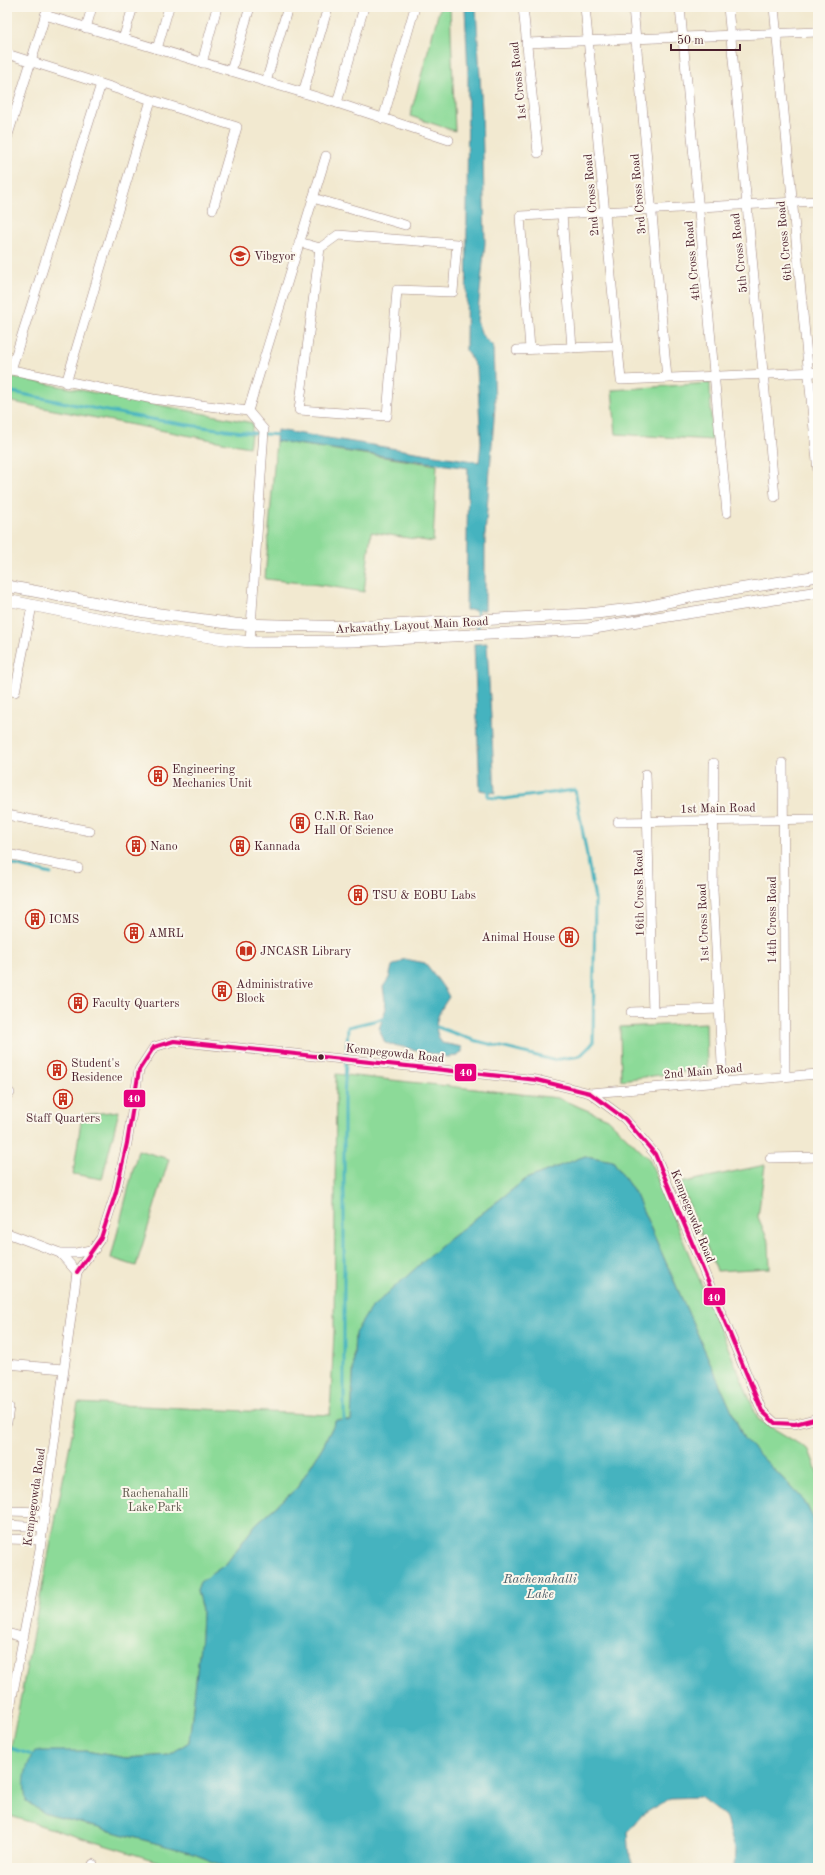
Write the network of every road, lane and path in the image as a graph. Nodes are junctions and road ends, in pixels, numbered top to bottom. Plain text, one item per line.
1 (92, 7) edge
2 (133, 7) edge
3 (169, 7) edge
4 (217, 7) edge
5 (250, 7) edge
6 (288, 7) edge
7 (328, 7) edge
8 (364, 7) edge
9 (415, 7) edge
10 (523, 7) edge
11 (585, 7) edge
12 (633, 7) edge
13 (680, 7) edge
14 (728, 7) edge
15 (774, 7) edge
16 (46, 11) edge
17 (86, 28) junction
18 (818, 32) edge
19 (777, 34) junction
20 (730, 35) junction
21 (683, 37) junction
22 (123, 39) junction
23 (636, 39) junction
24 (588, 40) junction
25 (526, 43) junction
26 (157, 49) junction
27 (7, 54) edge
28 (31, 62) junction
29 (202, 63) junction
30 (231, 71) junction
31 (266, 82) junction
32 (101, 84) junction
33 (303, 93) junction
34 (151, 100) junction
35 (337, 103) junction
36 (383, 119) junction
37 (7, 138) edge
38 (449, 140) dead end
39 (538, 153) dead end
40 (326, 156) dead end
41 (313, 198) junction
42 (818, 201) edge
43 (793, 202) junction
44 (747, 204) junction
45 (699, 207) junction
46 (213, 209) dead end
47 (652, 209) junction
48 (604, 212) junction
49 (562, 214) junction
50 (405, 225) dead end
51 (299, 242) junction
52 (320, 248) junction
53 (618, 346) junction
54 (572, 348) junction
55 (530, 349) junction
56 (516, 350) dead end
57 (9, 370) edge
58 (813, 372) edge
59 (763, 374) junction
60 (714, 376) junction
61 (667, 378) junction
62 (66, 383) junction
63 (248, 412) junction
64 (818, 472) edge
65 (775, 497) dead end
66 (727, 513) dead end
67 (818, 576) edge
68 (7, 586) edge
69 (818, 592) edge
70 (7, 600) edge
71 (32, 606) junction
72 (250, 624) junction
73 (250, 642) junction
74 (7, 690) edge
75 (714, 763) dead end
76 (782, 763) dead end
77 (646, 774) dead end
78 (7, 815) edge
79 (818, 819) edge
80 (713, 820) junction
81 (783, 820) junction
82 (649, 821) junction
83 (618, 822) dead end
84 (90, 831) dead end
85 (7, 854) edge
86 (78, 868) dead end
87 (719, 1009) junction
88 (631, 1012) dead end
89 (653, 1012) junction
90 (818, 1074) edge
91 (785, 1076) junction
92 (723, 1082) junction
93 (590, 1093) junction
94 (818, 1157) edge
95 (770, 1158) dead end
96 (7, 1233) edge
97 (94, 1250) junction
98 (60, 1253) junction
99 (77, 1272) junction
100 (7, 1364) edge
101 (64, 1369) junction
102 (7, 1407) edge
103 (818, 1418) edge
104 (7, 1422) edge
105 (7, 1511) edge
106 (45, 1512) junction
107 (7, 1525) edge
108 (43, 1527) junction
109 (7, 1539) edge
110 (41, 1540) junction
111 (7, 1633) edge
112 (22, 1636) junction
113 (7, 1724) edge

1 - 17 street
2 - 22 street
3 - 26 street
4 - 29 street
5 - 30 street
6 - 31 street
7 - 33 street
8 - 35 street
9 - 36 street
10 - 25 street, 1st Cross Road
11 - 24 street, 2nd Cross Road
12 - 23 street, 3rd Cross Road
13 - 21 street, 4th Cross Road
14 - 20 street, 5th Cross Road
15 - 19 street, 6th Cross Road
16 - 17 street
16 - 28 street
17 - 22 street
18 - 19 street
19 - 20 street
19 - 43 street, 6th Cross Road
20 - 21 street
20 - 44 street, 5th Cross Road
21 - 23 street
21 - 45 street, 4th Cross Road
22 - 26 street
23 - 24 street
23 - 47 street, 3rd Cross Road
24 - 25 street
24 - 48 street, 2nd Cross Road
25 - 39 street, 1st Cross Road
26 - 29 street
27 - 28 street
28 - 32 street
28 - 37 street
29 - 30 street
30 - 31 street
31 - 33 street
32 - 34 street
32 - 57 street
33 - 35 street
34 - 46 street
34 - 62 street
35 - 36 street
36 - 38 street
40 - 41 street
41 - 50 street
41 - 51 street
42 - 43 street
43 - 44 street
43 - 58 street, 6th Cross Road
44 - 45 street
44 - 59 street, 5th Cross Road
45 - 47 street
45 - 60 street, 4th Cross Road
47 - 48 street
47 - 61 street, 3rd Cross Road
48 - 49 street
48 - 53 street, 2nd Cross Road
49 - 54 street
49 - 55 street
51 - 52 street
51 - 63 street
52 - 52 street
53 - 54 street
53 - 61 street, 2nd Cross Road
54 - 55 street
55 - 56 street
57 - 62 street
58 - 59 street
58 - 64 street, 6th Cross Road
59 - 60 street
59 - 65 street, 5th Cross Road
60 - 61 street
60 - 66 street, 4th Cross Road
62 - 63 street
63 - 72 street
67 - 72 main road, Arkavathy Layout Main Road
68 - 72 main road, Arkavathy Layout Main Road
69 - 73 main road, Arkavathy Layout Main Road
70 - 71 main road, Arkavathy Layout Main Road
71 - 73 main road, Arkavathy Layout Main Road
71 - 74 street
72 - 73 street
75 - 80 street, 1st Cross Road
76 - 81 street, 14th Cross Road
77 - 82 street, 16th Cross Road
78 - 84 street
79 - 81 street, 1st Main Road
80 - 81 street, 1st Main Road
80 - 82 street, 1st Main Road
80 - 87 street, 1st Cross Road
81 - 91 street, 14th Cross Road
82 - 83 street, 1st Main Road
82 - 89 street, 16th Cross Road
85 - 86 street
87 - 89 street
87 - 92 street, 1st Cross Road
88 - 89 street
90 - 91 street, 2nd Main Road
91 - 92 street, 2nd Main Road
92 - 93 street, 2nd Main Road
93 - 97 street, Kempegowda Road
93 - 103 street, Kempegowda Road
94 - 95 street
96 - 98 street
97 - 98 street
97 - 99 street, Kempegowda Road
98 - 99 street
99 - 101 street, Kempegowda Road
100 - 101 street
101 - 106 street, Kempegowda Road
102 - 104 street
105 - 106 street
106 - 108 street, Kempegowda Road
107 - 108 street
108 - 110 street, Kempegowda Road
109 - 110 street
110 - 112 street, Kempegowda Road
111 - 112 street
112 - 113 street, Kempegowda Road

